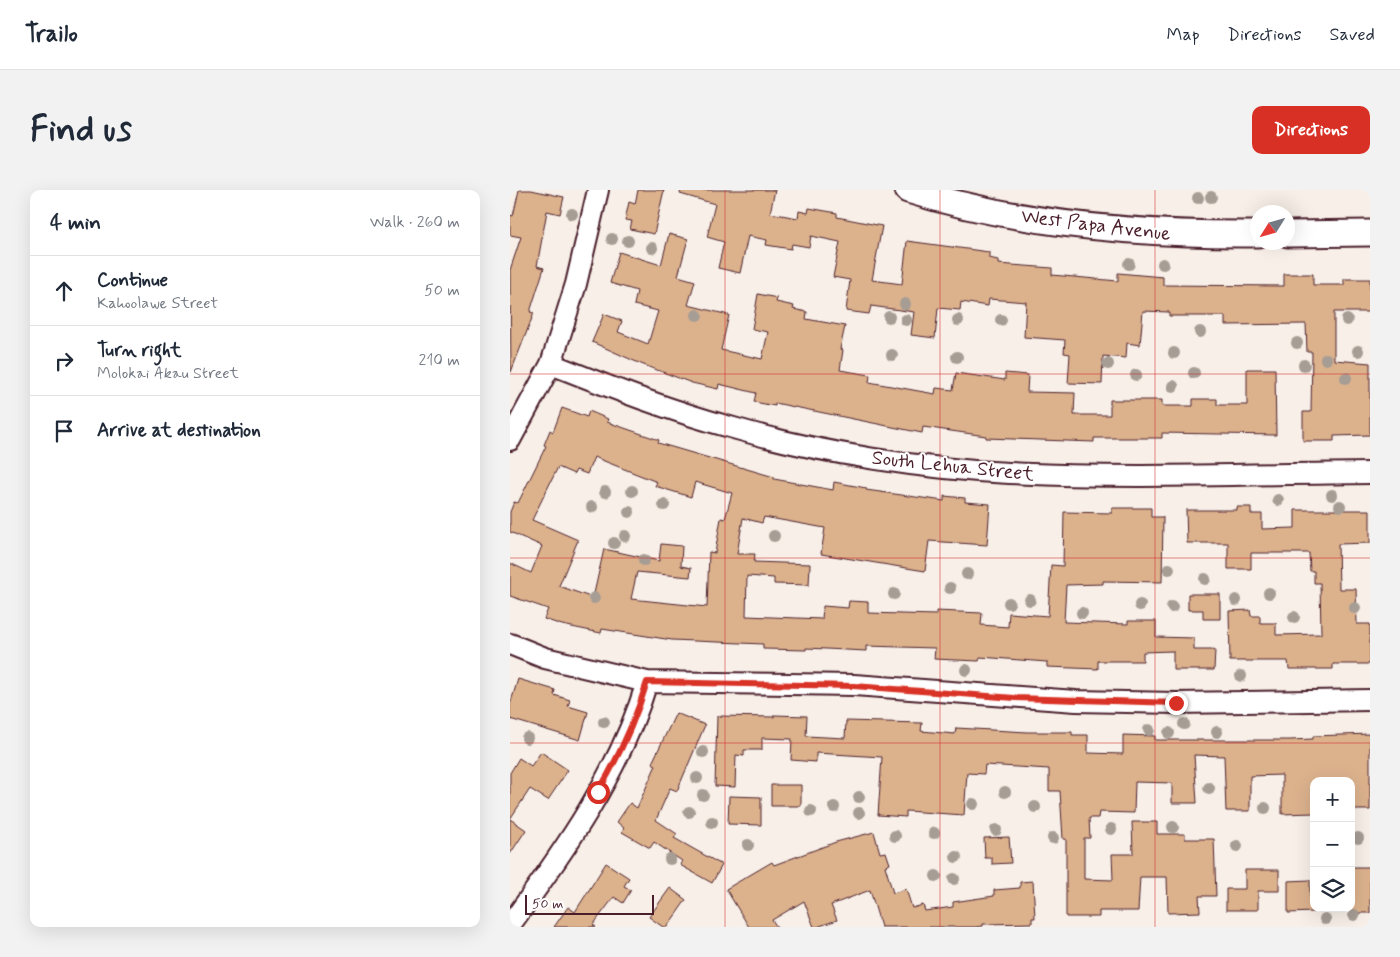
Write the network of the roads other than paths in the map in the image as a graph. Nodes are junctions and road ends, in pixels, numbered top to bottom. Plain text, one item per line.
1 (598, 190) edge
2 (908, 190) edge
3 (1370, 233) edge
4 (1250, 234) edge
5 (1295, 234) edge
6 (551, 364) junction
7 (510, 440) edge
8 (1370, 474) edge
9 (510, 644) edge
10 (647, 682) junction
11 (1370, 700) edge
12 (510, 925) edge

1 - 6 street
2 - 4 street, West Papa Avenue
3 - 5 street
6 - 7 street
6 - 8 street, South Lehua Street
9 - 10 street
10 - 11 street
10 - 12 street

